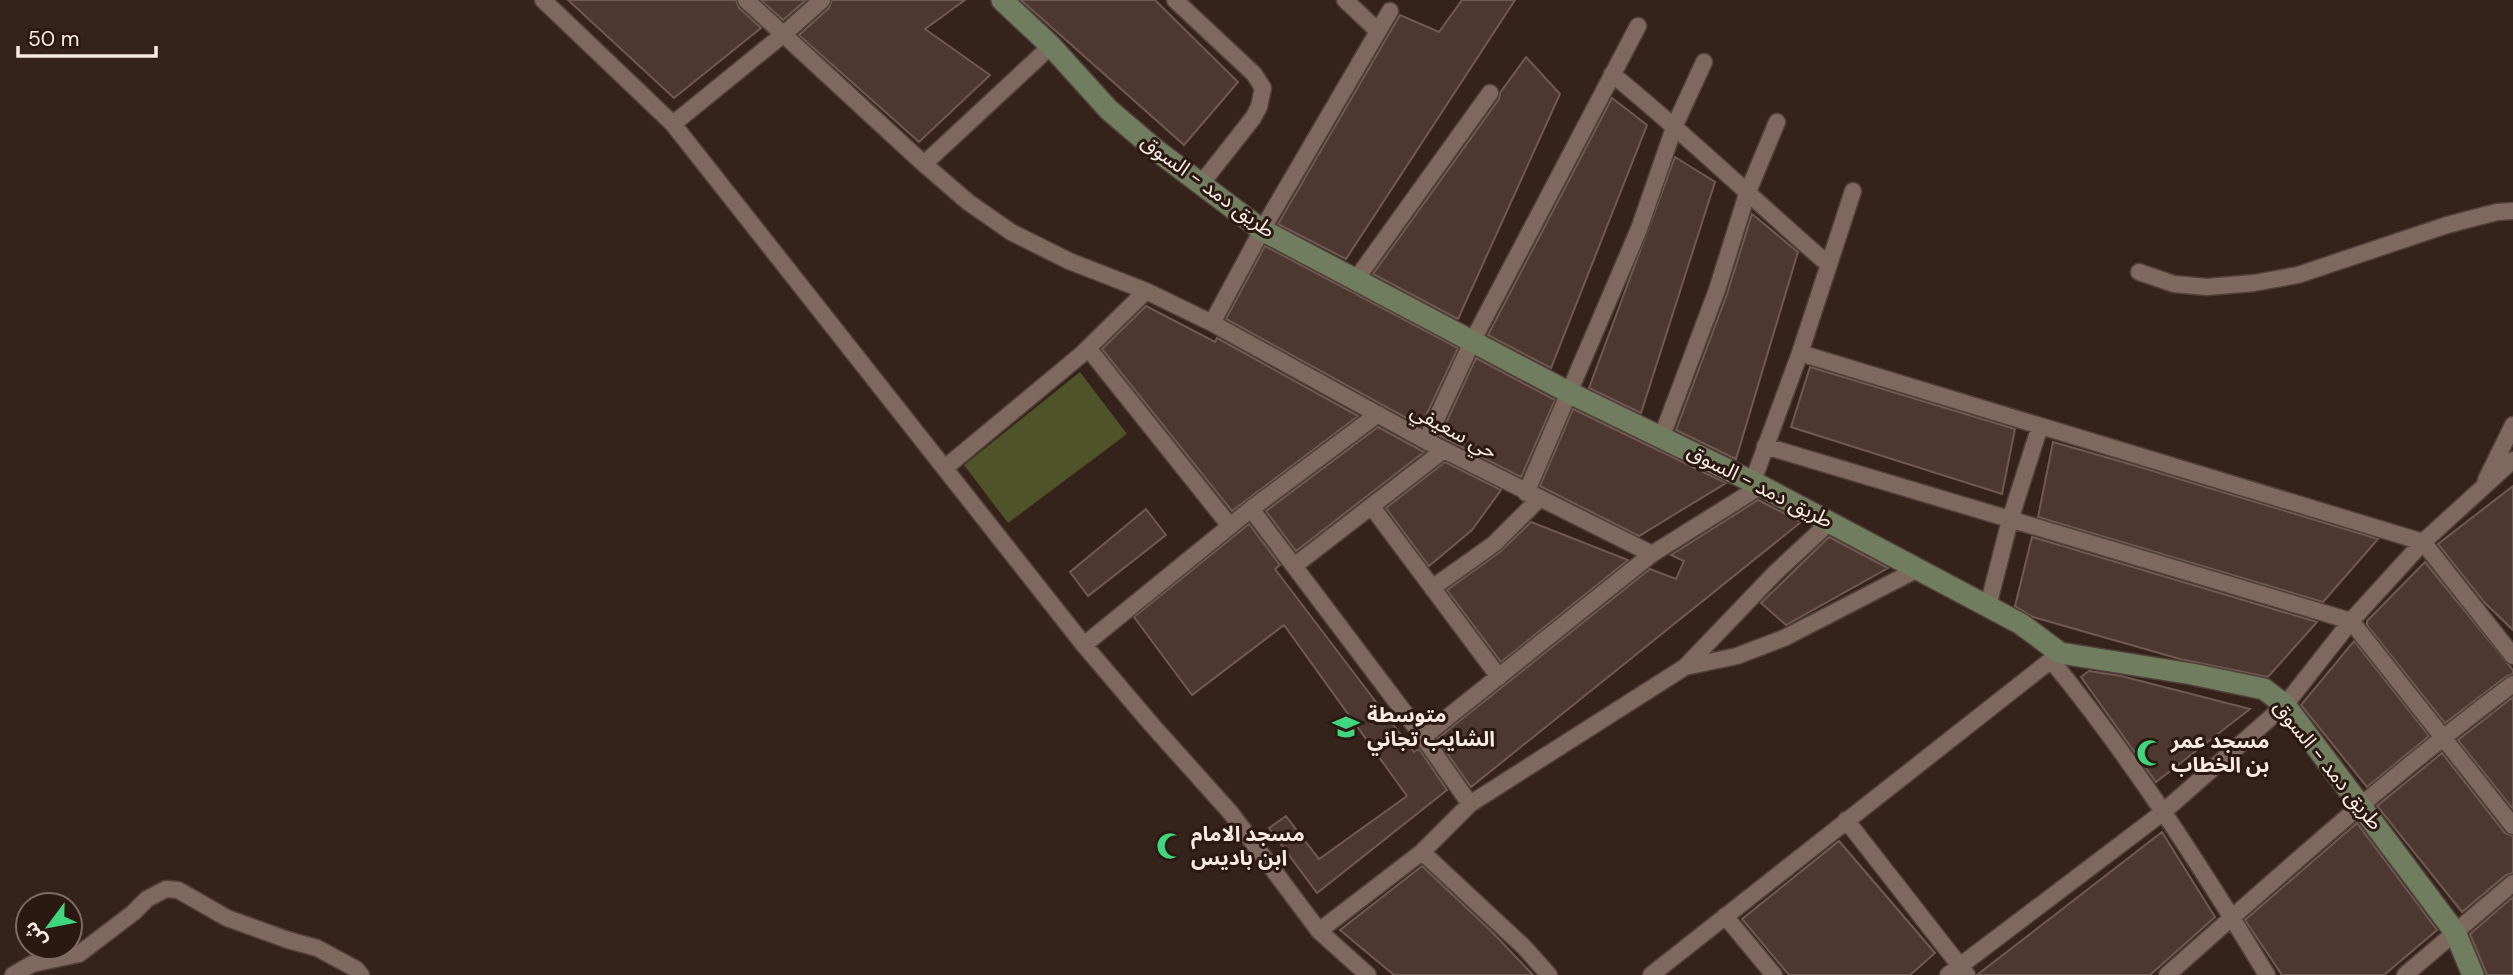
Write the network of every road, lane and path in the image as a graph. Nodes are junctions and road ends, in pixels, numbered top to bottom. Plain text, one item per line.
1 (543, 0) edge
2 (746, 0) edge
3 (822, 0) edge
4 (1002, 0) edge
5 (1175, 0) edge
6 (1345, 0) edge
7 (1390, 11) dead end
8 (1638, 26) dead end
9 (1378, 32) junction
10 (785, 33) junction
11 (1051, 46) junction
12 (1704, 62) dead end
13 (1612, 74) junction
14 (1490, 93) dead end
15 (1777, 122) dead end
16 (673, 124) junction
17 (1675, 125) junction
18 (924, 164) junction
19 (1201, 184) junction
20 (1853, 191) dead end
21 (1747, 194) junction
22 (2513, 211) edge
23 (1262, 230) junction
24 (1829, 265) junction
25 (2139, 272) dead end
26 (1357, 278) junction
27 (1146, 291) junction
28 (1212, 323) junction
29 (1474, 340) junction
30 (1088, 348) junction
31 (1800, 353) junction
32 (1568, 392) junction
33 (1378, 414) junction
34 (2040, 425) junction
35 (2513, 425) edge
36 (1662, 436) junction
37 (1426, 441) junction
38 (1765, 446) junction
39 (1444, 450) junction
40 (2513, 460) edge
41 (946, 467) junction
42 (1757, 484) junction
43 (2483, 485) junction
44 (1532, 496) junction
45 (1372, 508) junction
46 (1251, 509) junction
47 (2010, 520) junction
48 (1830, 522) junction
49 (1230, 526) junction
50 (2423, 541) junction
51 (1652, 554) junction
52 (1294, 566) junction
53 (1918, 569) junction
54 (1432, 588) junction
55 (1988, 606) junction
56 (2351, 621) junction
57 (1084, 645) junction
58 (2055, 656) junction
59 (2513, 656) edge
60 (1685, 667) junction
61 (1499, 677) junction
62 (2513, 684) edge
63 (2285, 705) junction
64 (2442, 736) junction
65 (1423, 737) junction
66 (1470, 804) junction
67 (2361, 805) junction
68 (2162, 813) junction
69 (1846, 820) junction
70 (2513, 825) edge
71 (1422, 852) junction
72 (2513, 883) edge
73 (1725, 916) junction
74 (2232, 918) junction
75 (1319, 931) junction
76 (2455, 932) junction
77 (1958, 972) edge
78 (13, 975) edge
79 (361, 975) edge
80 (1368, 975) edge
81 (1549, 975) edge
82 (1651, 975) edge
83 (1773, 975) edge
84 (2167, 975) edge
85 (2267, 975) edge
86 (2404, 975) edge
87 (2473, 975) edge

1 - 16 street
2 - 10 street
3 - 10 street
4 - 11 main road, طريق دمد - السوق
5 - 19 street
6 - 9 street
7 - 9 street
8 - 13 street
9 - 23 street
10 - 16 street
10 - 18 street
11 - 18 street
11 - 19 main road, طريق دمد - السوق
12 - 17 street
13 - 17 street
13 - 29 street
14 - 26 street
15 - 21 street
16 - 41 street
17 - 21 street
17 - 32 street
18 - 27 street
19 - 23 main road, طريق دمد - السوق
20 - 24 street
21 - 24 street
21 - 36 street
22 - 25 street
23 - 26 main road, طريق دمد - السوق
23 - 28 street
24 - 31 street
26 - 29 main road, طريق دمد - السوق
27 - 28 street
27 - 30 street
28 - 33 street
29 - 32 main road, طريق دمد - السوق
29 - 37 street
30 - 41 street
30 - 49 street
31 - 34 street
31 - 38 street
32 - 36 main road, طريق دمد - السوق
32 - 44 street
33 - 37 street, حي سعيفي
33 - 46 street, حي سعيفي
34 - 47 street
34 - 50 street
35 - 43 street
36 - 42 main road, طريق دمد - السوق
37 - 39 street, حي سعيفي
38 - 42 street
38 - 47 street
39 - 44 street, حي سعيفي
39 - 45 street
40 - 43 street
41 - 57 street
42 - 48 main road, طريق دمد - السوق
42 - 51 street
43 - 50 street
44 - 51 street, حي سعيفي
44 - 54 street
45 - 52 street
45 - 54 street
46 - 49 street, حي سعيفي
46 - 52 street
47 - 55 street
47 - 56 street
48 - 53 main road, طريق دمد - السوق
48 - 60 street
49 - 57 street, حي سعيفي
50 - 56 street
50 - 59 street
51 - 61 street
52 - 65 street
53 - 55 main road, طريق دمد - السوق
53 - 60 street
54 - 61 street
55 - 58 main road, طريق دمد - السوق
56 - 63 street
56 - 64 street
57 - 75 street
58 - 63 main road, طريق دمد - السوق
58 - 68 street
58 - 69 street
60 - 66 street
61 - 65 street
62 - 64 street
63 - 67 main road, طريق دمد - السوق
63 - 68 street
64 - 67 street
64 - 70 street
65 - 66 street
66 - 71 street
67 - 74 street
67 - 76 main road, طريق دمد - السوق
68 - 74 street
68 - 77 street
69 - 73 street
69 - 77 street
71 - 75 street
71 - 81 street
72 - 76 street
73 - 82 street
73 - 83 street
74 - 84 street
74 - 85 street
75 - 80 street
76 - 86 street
76 - 87 main road, طريق دمد - السوق
78 - 79 street

